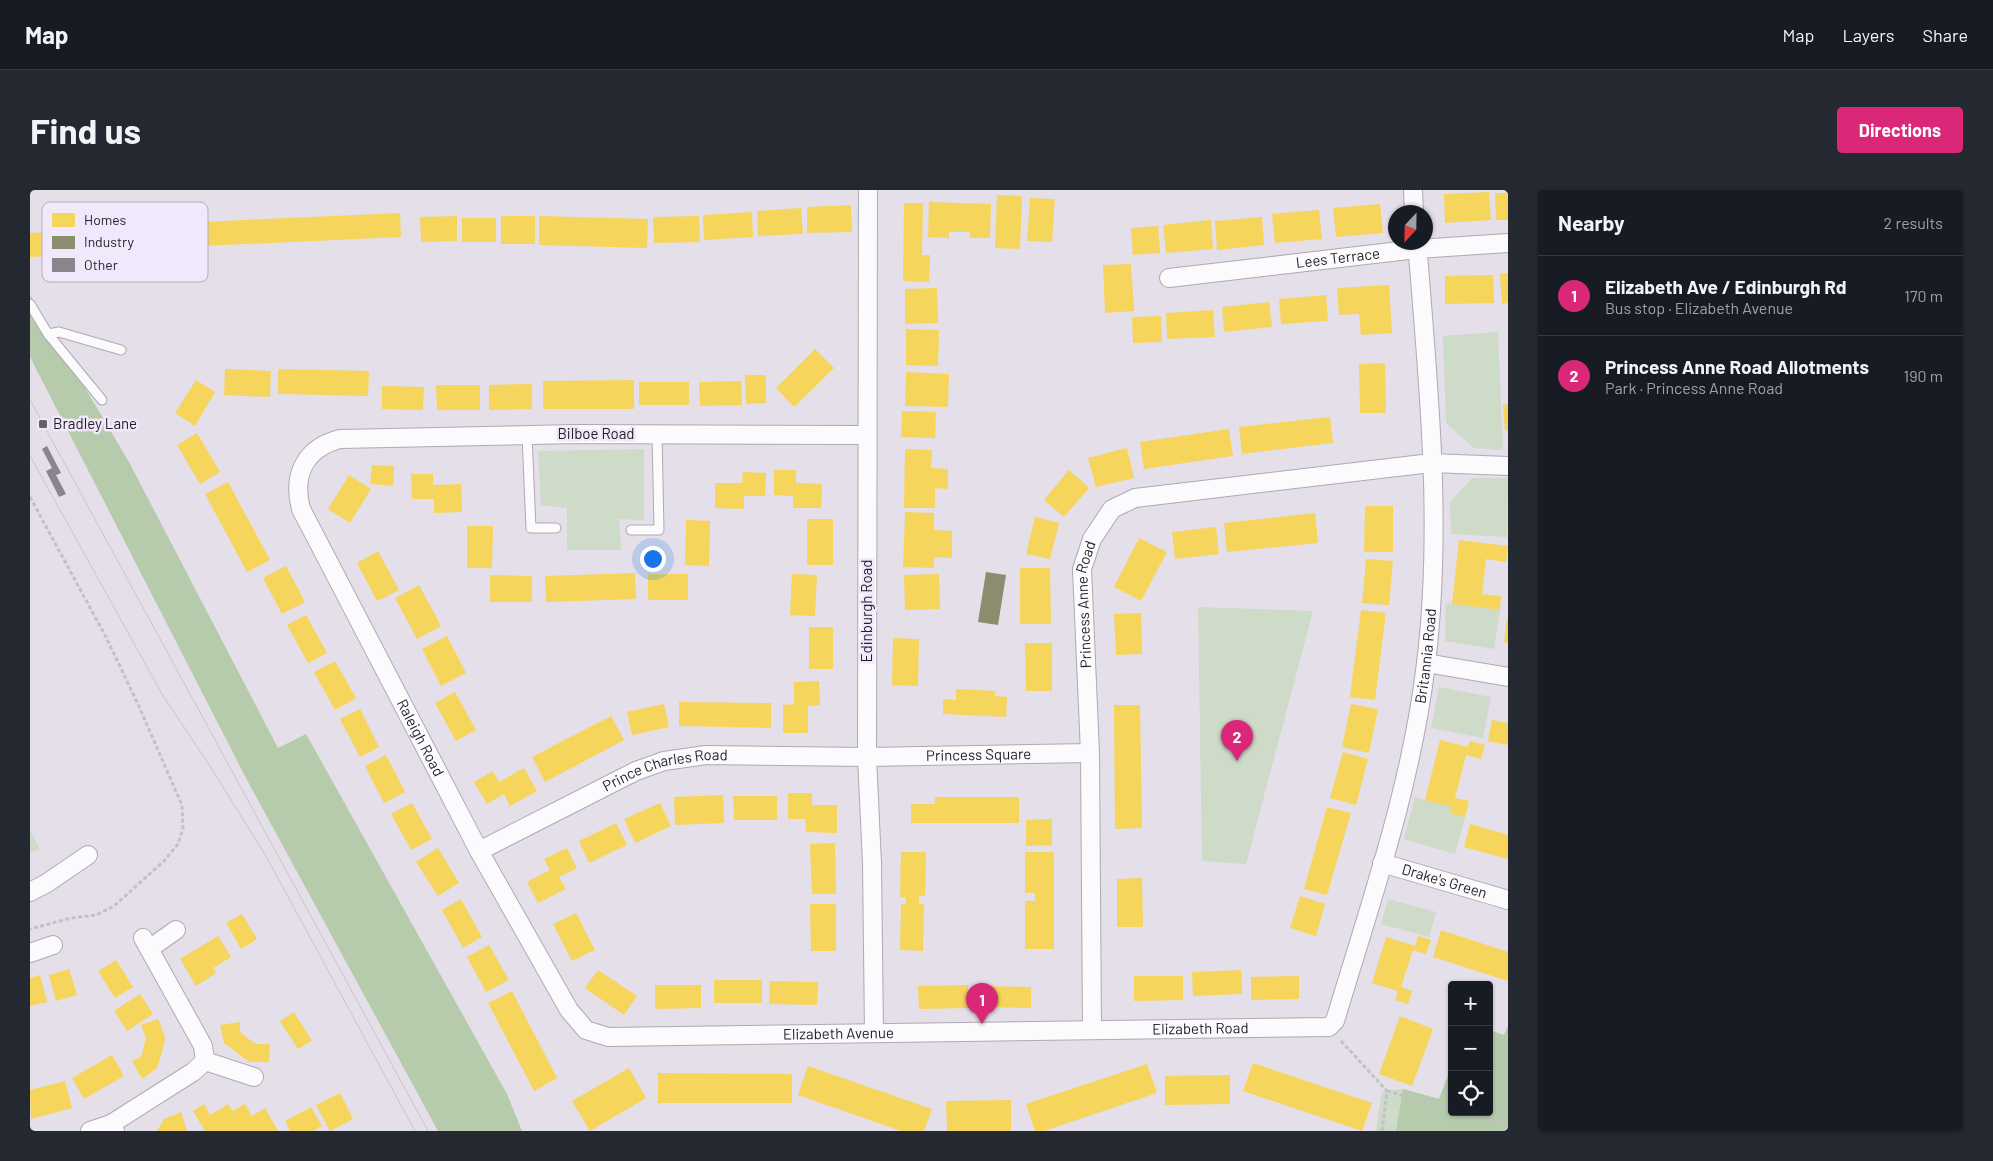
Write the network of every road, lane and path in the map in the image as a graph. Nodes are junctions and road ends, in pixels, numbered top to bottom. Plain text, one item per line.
1 (868, 190) edge
2 (1413, 190) edge
3 (1414, 205) edge
4 (1508, 243) edge
5 (1433, 245) edge
6 (1388, 250) edge
7 (1417, 250) edge
8 (1169, 278) dead end
9 (30, 304) edge
10 (48, 334) junction
11 (121, 350) dead end
12 (102, 400) dead end
13 (658, 434) junction
14 (527, 435) junction
15 (867, 435) junction
16 (325, 443) joint
17 (1431, 462) junction
18 (1508, 466) edge
19 (30, 497) edge
20 (556, 528) dead end
21 (632, 530) dead end
22 (1426, 663) junction
23 (1508, 677) edge
24 (1090, 753) junction
25 (867, 757) junction
26 (479, 851) junction
27 (88, 855) dead end
28 (1382, 863) junction
29 (30, 892) edge
30 (1508, 900) edge
31 (30, 929) edge
32 (176, 930) dead end
33 (53, 945) dead end
34 (30, 953) edge
35 (1329, 1027) junction
36 (586, 1030) joint
37 (1092, 1030) junction
38 (874, 1033) junction
39 (205, 1061) junction
40 (254, 1077) dead end
41 (1387, 1092) junction
42 (1448, 1108) edge
43 (1479, 1116) edge
44 (1508, 1124) edge
45 (113, 1128) edge
46 (90, 1131) edge
47 (1382, 1131) edge

1 - 15 street, Edinburgh Road
2 - 3 street
4 - 5 street, Lees Terrace
6 - 8 street, Lees Terrace
7 - 17 street, Britannia Road
9 - 10 lane
10 - 11 lane
10 - 12 lane
13 - 14 street, Bilboe Road
13 - 15 street, Bilboe Road
13 - 21 lane
14 - 16 street, Bilboe Road
14 - 20 lane
15 - 25 street, Edinburgh Road
16 - 26 street, Raleigh Road
17 - 18 street, Princess Anne Road
17 - 22 street, Britannia Road
17 - 24 street, Princess Anne Road
19 - 31 path
22 - 23 street
22 - 28 street, Britannia Road
24 - 25 street, Princess Square
24 - 37 street, Princess Anne Road
25 - 26 street, Prince Charles Road
25 - 38 street, Edinburgh Road
26 - 36 street, Raleigh Road
27 - 29 street
28 - 30 street, Drake's Green
28 - 35 street, Britannia Road
32 - 39 street
33 - 34 street
35 - 37 street, Elizabeth Road
35 - 41 path
36 - 38 street, Elizabeth Avenue
37 - 38 street, Elizabeth Avenue
39 - 40 street
39 - 45 street
41 - 42 path
41 - 47 path
43 - 44 path
45 - 46 street

